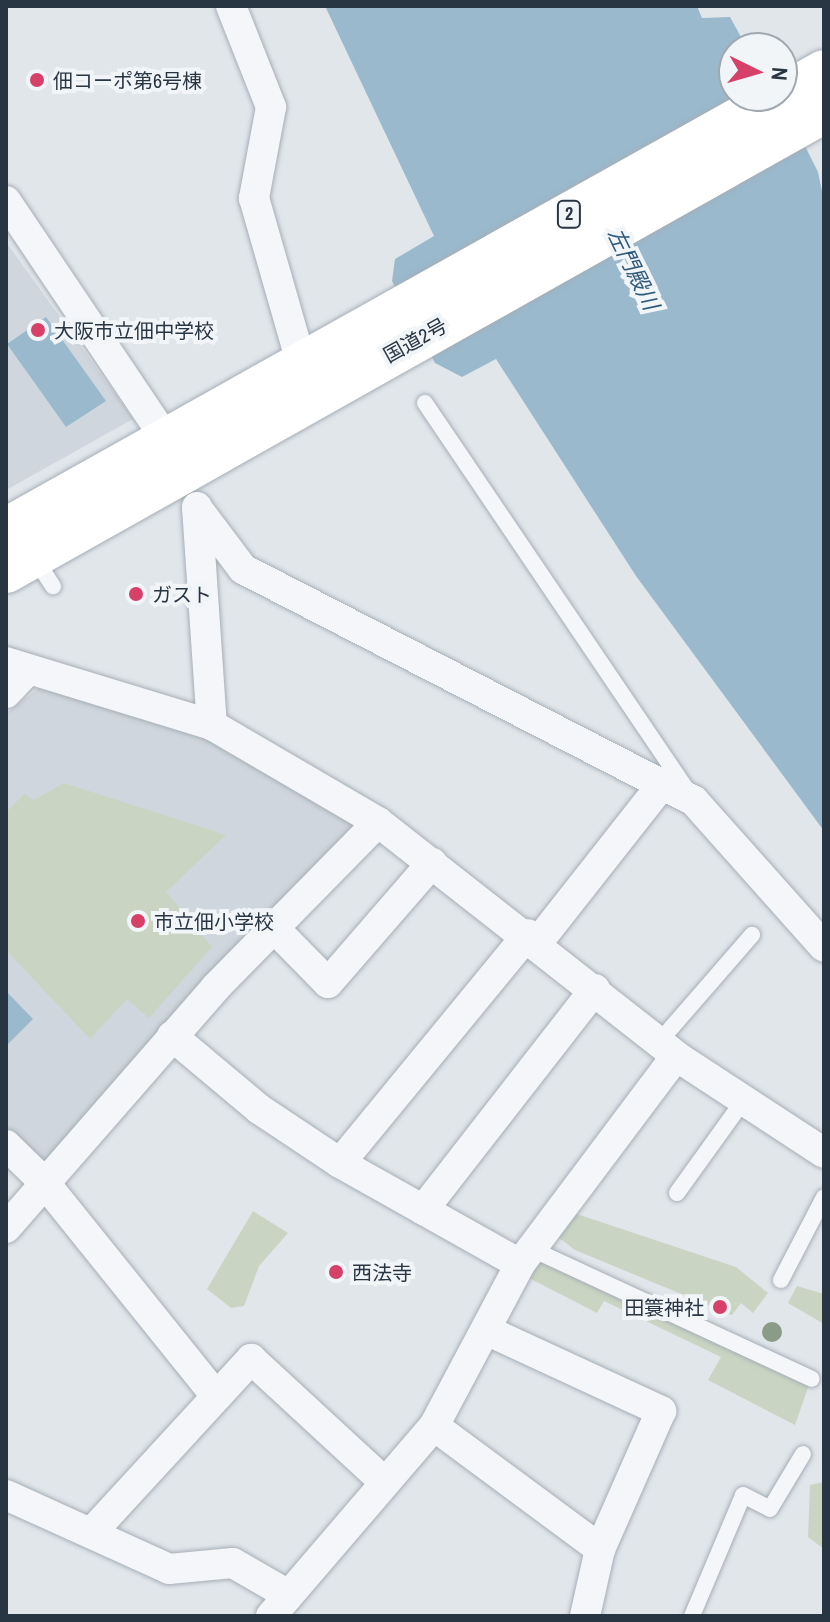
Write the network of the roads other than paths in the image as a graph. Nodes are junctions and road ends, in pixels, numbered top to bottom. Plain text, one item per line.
1 (231, 6) edge
2 (824, 72) edge
3 (798, 87) edge
4 (824, 111) edge
5 (755, 112) edge
6 (6, 201) edge
7 (366, 347) junction
8 (306, 381) junction
9 (425, 403) dead end
10 (184, 473) junction
11 (24, 561) edge
12 (17, 666) edge
13 (6, 693) edge
14 (212, 725) junction
15 (659, 788) junction
16 (694, 801) junction
17 (378, 822) junction
18 (432, 863) junction
19 (274, 928) junction
20 (752, 935) dead end
21 (533, 938) junction
22 (824, 947) edge
23 (595, 989) junction
24 (172, 1036) junction
25 (668, 1049) junction
26 (743, 1101) junction
27 (6, 1145) edge
28 (824, 1153) edge
29 (340, 1163) junction
30 (44, 1182) junction
31 (677, 1193) dead end
32 (824, 1197) edge
33 (423, 1210) junction
34 (6, 1228) edge
35 (527, 1257) junction
36 (781, 1280) dead end
37 (488, 1331) junction
38 (812, 1379) dead end
39 (216, 1396) junction
40 (434, 1426) junction
41 (803, 1454) dead end
42 (383, 1481) junction
43 (6, 1495) edge
44 (93, 1531) junction
45 (600, 1549) junction
46 (278, 1605) edge
47 (585, 1616) edge
48 (692, 1616) edge

1 - 8 street
2 - 3 highway, 国道2号 / 2
4 - 7 highway, 国道2号 / 2
5 - 7 highway, 国道2号 / 2
6 - 10 street
7 - 8 highway, 国道2号 / 2
8 - 10 highway, 国道2号 / 2
9 - 16 lane
10 - 11 highway, 国道2号 / 2
10 - 14 street
10 - 15 street
12 - 13 street
12 - 14 street
14 - 17 street
15 - 16 street
15 - 21 street
16 - 22 street
17 - 18 street
17 - 19 street
18 - 19 street
18 - 21 street
19 - 24 street
20 - 25 lane
21 - 23 street
21 - 29 street
23 - 25 street
23 - 33 street
24 - 29 street
24 - 30 street
25 - 26 street
25 - 35 street
26 - 28 street
26 - 31 lane
27 - 30 street
29 - 33 street
30 - 34 street
30 - 39 street
32 - 36 lane
33 - 35 street
35 - 37 street
35 - 38 lane
37 - 40 street
37 - 45 street
39 - 42 street
39 - 44 street
40 - 42 street
40 - 45 street
41 - 48 lane
42 - 46 street
43 - 44 street
44 - 46 street
45 - 47 street

